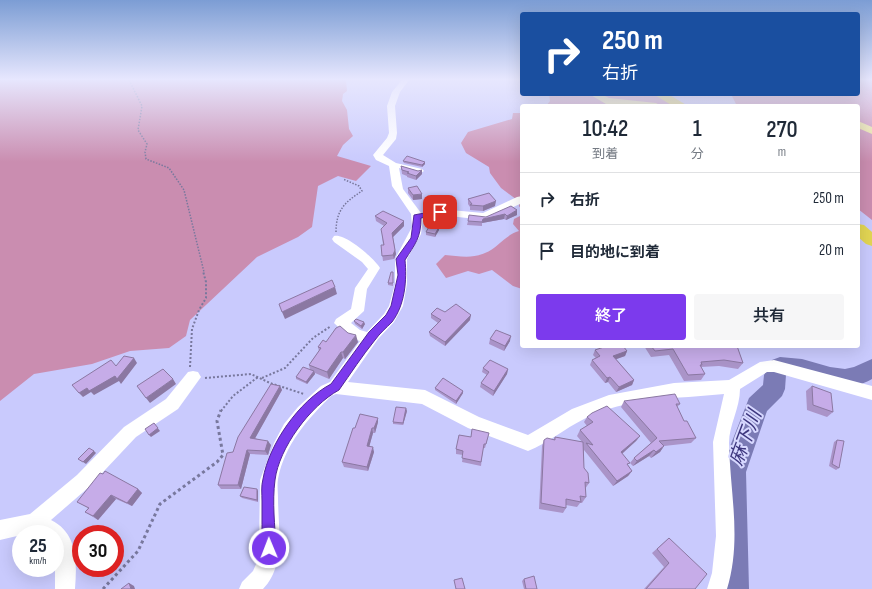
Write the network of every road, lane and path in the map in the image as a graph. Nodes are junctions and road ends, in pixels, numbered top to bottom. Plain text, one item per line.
1 (142, 107) edge
2 (390, 107) edge
3 (860, 125) edge
4 (872, 131) edge
5 (394, 166) junction
6 (419, 170) edge
7 (343, 179) dead end
8 (520, 199) edge
9 (417, 217) junction
10 (860, 219) edge
11 (872, 228) edge
12 (860, 231) edge
13 (338, 239) joint
14 (872, 240) edge
15 (341, 323) junction
16 (370, 339) junction
17 (193, 377) junction
18 (260, 377) junction
19 (732, 386) junction
20 (328, 392) junction
21 (872, 393) edge
22 (34, 522) junction
23 (0, 530) edge
24 (65, 589) edge
25 (103, 589) edge
26 (249, 589) edge
27 (717, 589) edge

1 - 17 path
2 - 5 street
3 - 4 main road
5 - 6 street
5 - 9 street
7 - 13 path
8 - 9 street
9 - 16 street
10 - 11 highway
12 - 14 highway
13 - 15 street
15 - 16 street
15 - 18 path
16 - 20 street
17 - 18 path
17 - 22 street
18 - 20 path
18 - 25 path
19 - 20 street
19 - 21 street
19 - 27 street
20 - 26 street
22 - 23 street
22 - 24 street

